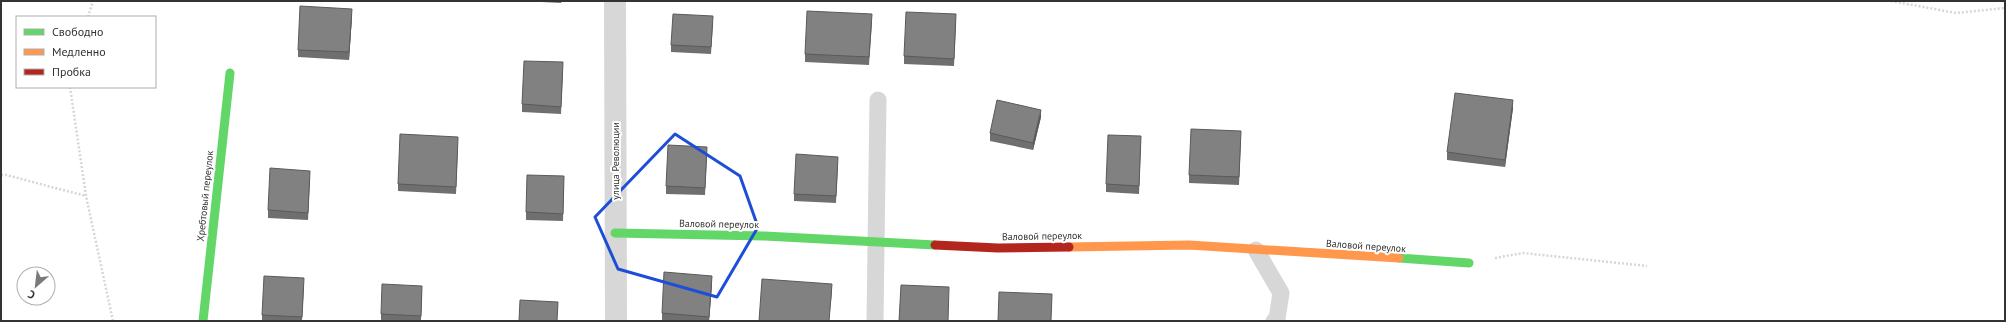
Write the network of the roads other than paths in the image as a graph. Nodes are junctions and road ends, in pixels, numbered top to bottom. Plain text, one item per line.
1 (614, 1) edge
2 (230, 73) dead end
3 (878, 100) dead end
4 (615, 232) junction
5 (877, 242) junction
6 (1256, 250) junction
7 (1469, 263) road end
8 (202, 321) edge
9 (616, 321) edge
10 (875, 321) edge
11 (1274, 321) edge

1 - 4 street, улица Революции
2 - 8 street, Хребтовый переулок
3 - 5 lane
4 - 5 street, Валовой переулок
4 - 9 street, улица Революции
5 - 6 street, Валовой переулок
5 - 10 lane
6 - 7 street, Валовой переулок
6 - 11 lane

